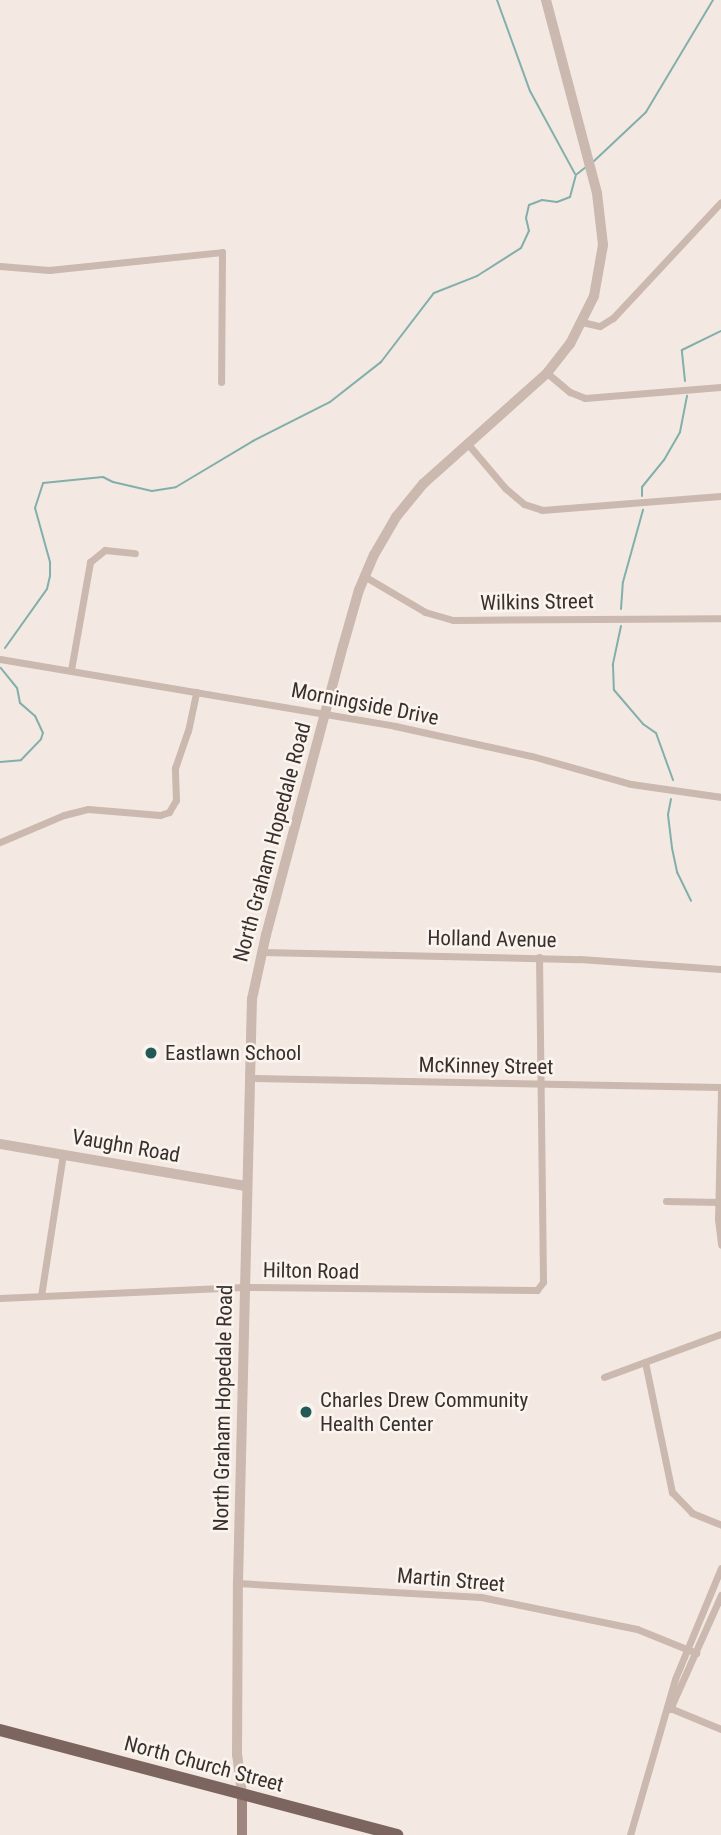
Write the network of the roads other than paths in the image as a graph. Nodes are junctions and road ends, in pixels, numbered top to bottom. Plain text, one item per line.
1 (546, 0) edge
2 (721, 202) edge
3 (0, 266) edge
4 (582, 322) junction
5 (547, 373) junction
6 (221, 382) dead end
7 (721, 387) edge
8 (467, 443) junction
9 (721, 496) edge
10 (135, 553) dead end
11 (364, 576) junction
12 (721, 618) edge
13 (0, 659) edge
14 (71, 670) junction
15 (196, 692) junction
16 (325, 713) junction
17 (721, 797) edge
18 (0, 842) edge
19 (262, 951) junction
20 (539, 957) junction
21 (721, 969) edge
22 (250, 1078) junction
23 (542, 1085) junction
24 (721, 1088) edge
25 (0, 1144) edge
26 (63, 1154) junction
27 (246, 1186) junction
28 (666, 1201) dead end
29 (720, 1202) edge
30 (721, 1245) edge
31 (244, 1287) junction
32 (41, 1296) junction
33 (0, 1298) edge
34 (721, 1334) edge
35 (645, 1362) junction
36 (604, 1377) dead end
37 (721, 1525) edge
38 (721, 1568) edge
39 (238, 1583) junction
40 (721, 1595) edge
41 (688, 1651) junction
42 (696, 1653) junction
43 (670, 1708) junction
44 (662, 1723) junction
45 (0, 1730) edge
46 (721, 1730) edge
47 (242, 1794) junction
48 (242, 1835) edge
49 (397, 1835) edge
50 (630, 1835) edge

1 - 4 street, North Graham Hopedale Road
2 - 4 street
3 - 6 street
4 - 5 street, North Graham Hopedale Road
5 - 7 street
5 - 8 street, North Graham Hopedale Road
8 - 9 street
8 - 11 street, North Graham Hopedale Road
10 - 14 street
11 - 12 street, Wilkins Street
11 - 16 street, North Graham Hopedale Road
13 - 14 street, Morningside Drive
14 - 15 street, Morningside Drive
15 - 16 street, Morningside Drive
15 - 18 street
16 - 17 street, Morningside Drive
16 - 19 street, North Graham Hopedale Road
19 - 20 street, Holland Avenue
19 - 22 street, North Graham Hopedale Road
20 - 21 street, Holland Avenue
20 - 23 street
22 - 23 street, McKinney Street
22 - 27 street, North Graham Hopedale Road
23 - 24 street, McKinney Street
23 - 31 street, Hilton Road
24 - 29 street
25 - 26 street, Vaughn Road
26 - 27 street, Vaughn Road
26 - 32 street
27 - 31 street, North Graham Hopedale Road
28 - 29 street
29 - 30 street
31 - 32 street, Hilton Road
31 - 39 street, North Graham Hopedale Road
32 - 33 street, Hilton Road
34 - 35 street
35 - 36 street
35 - 37 street
38 - 41 street
39 - 41 street, Martin Street
39 - 47 street, North Graham Hopedale Road
40 - 42 street
41 - 42 street, Martin Street
41 - 44 street
42 - 43 street
43 - 44 street
43 - 46 street
44 - 50 street
45 - 47 main road, North Church Street
47 - 48 main road
47 - 49 main road, North Church Street

